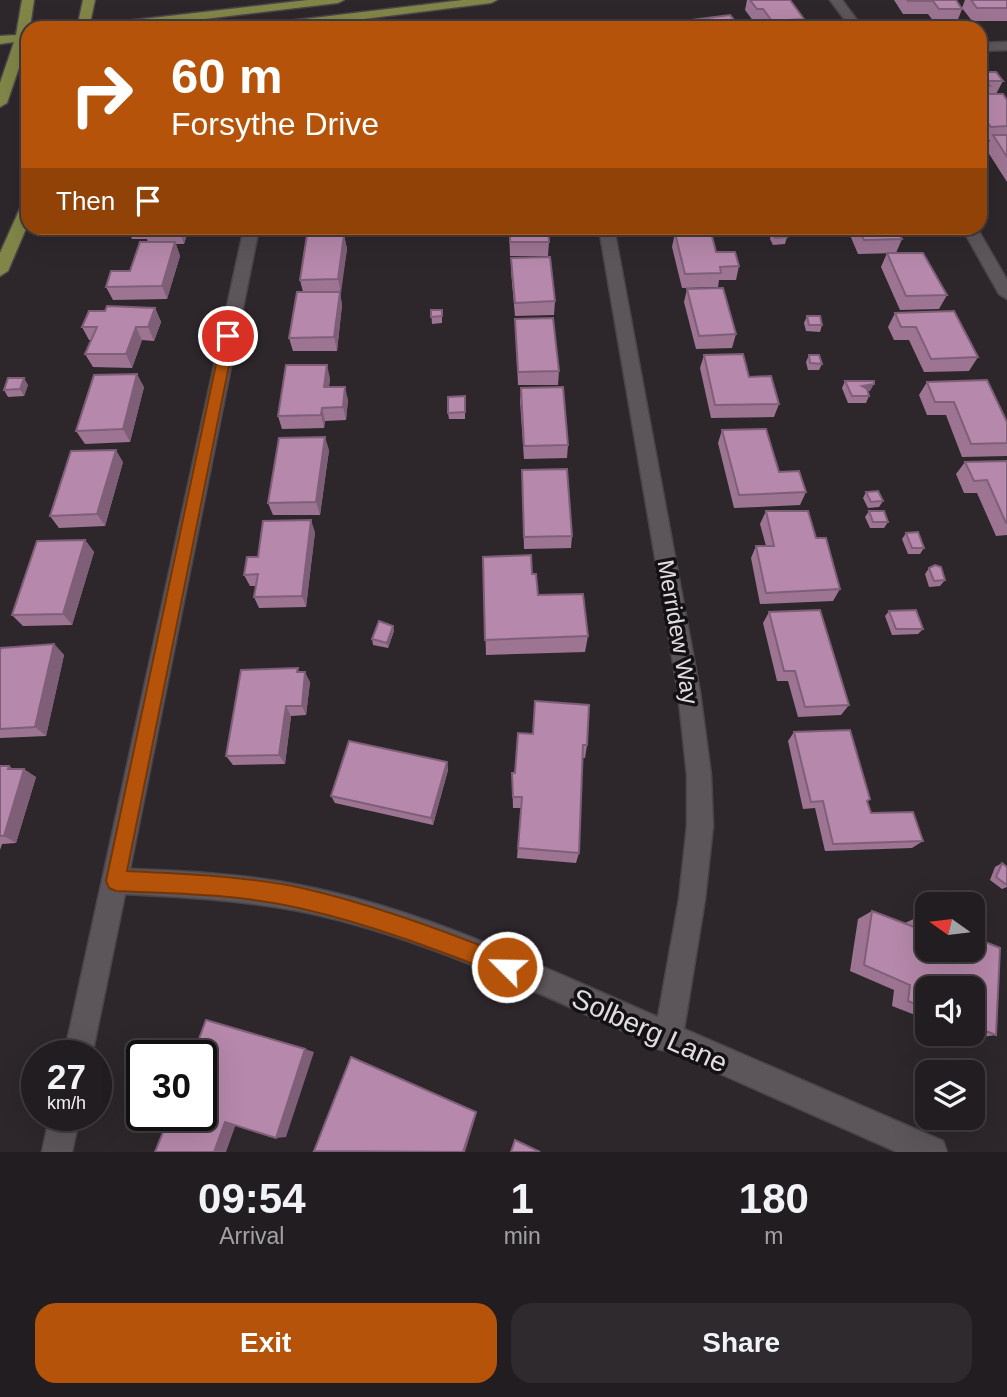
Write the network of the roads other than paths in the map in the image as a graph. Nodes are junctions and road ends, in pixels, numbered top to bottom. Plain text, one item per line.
1 (28, 0) edge
2 (89, 0) edge
3 (338, 0) edge
4 (491, 0) edge
5 (835, 0) edge
6 (26, 21) edge
7 (84, 21) edge
8 (159, 21) edge
9 (320, 21) edge
10 (852, 21) edge
11 (21, 37) edge
12 (0, 40) edge
13 (1007, 46) edge
14 (987, 47) edge
15 (21, 59) edge
16 (0, 61) edge
17 (0, 103) edge
18 (21, 222) edge
19 (250, 235) edge
20 (608, 235) edge
21 (973, 235) edge
22 (0, 271) edge
23 (1007, 294) edge
24 (116, 881) junction
25 (668, 1039) junction
26 (81, 1040) edge
27 (62, 1131) edge
28 (57, 1152) edge
29 (932, 1152) edge

1 - 6 main road
2 - 7 main road
3 - 8 main road
4 - 9 main road
5 - 10 street
11 - 12 main road
13 - 14 street
15 - 16 main road
15 - 17 main road
18 - 22 main road
19 - 24 street
20 - 25 street, Merridew Way
21 - 23 street
24 - 25 street, Solberg Lane
24 - 26 street
25 - 29 street, Solberg Lane
27 - 28 street

